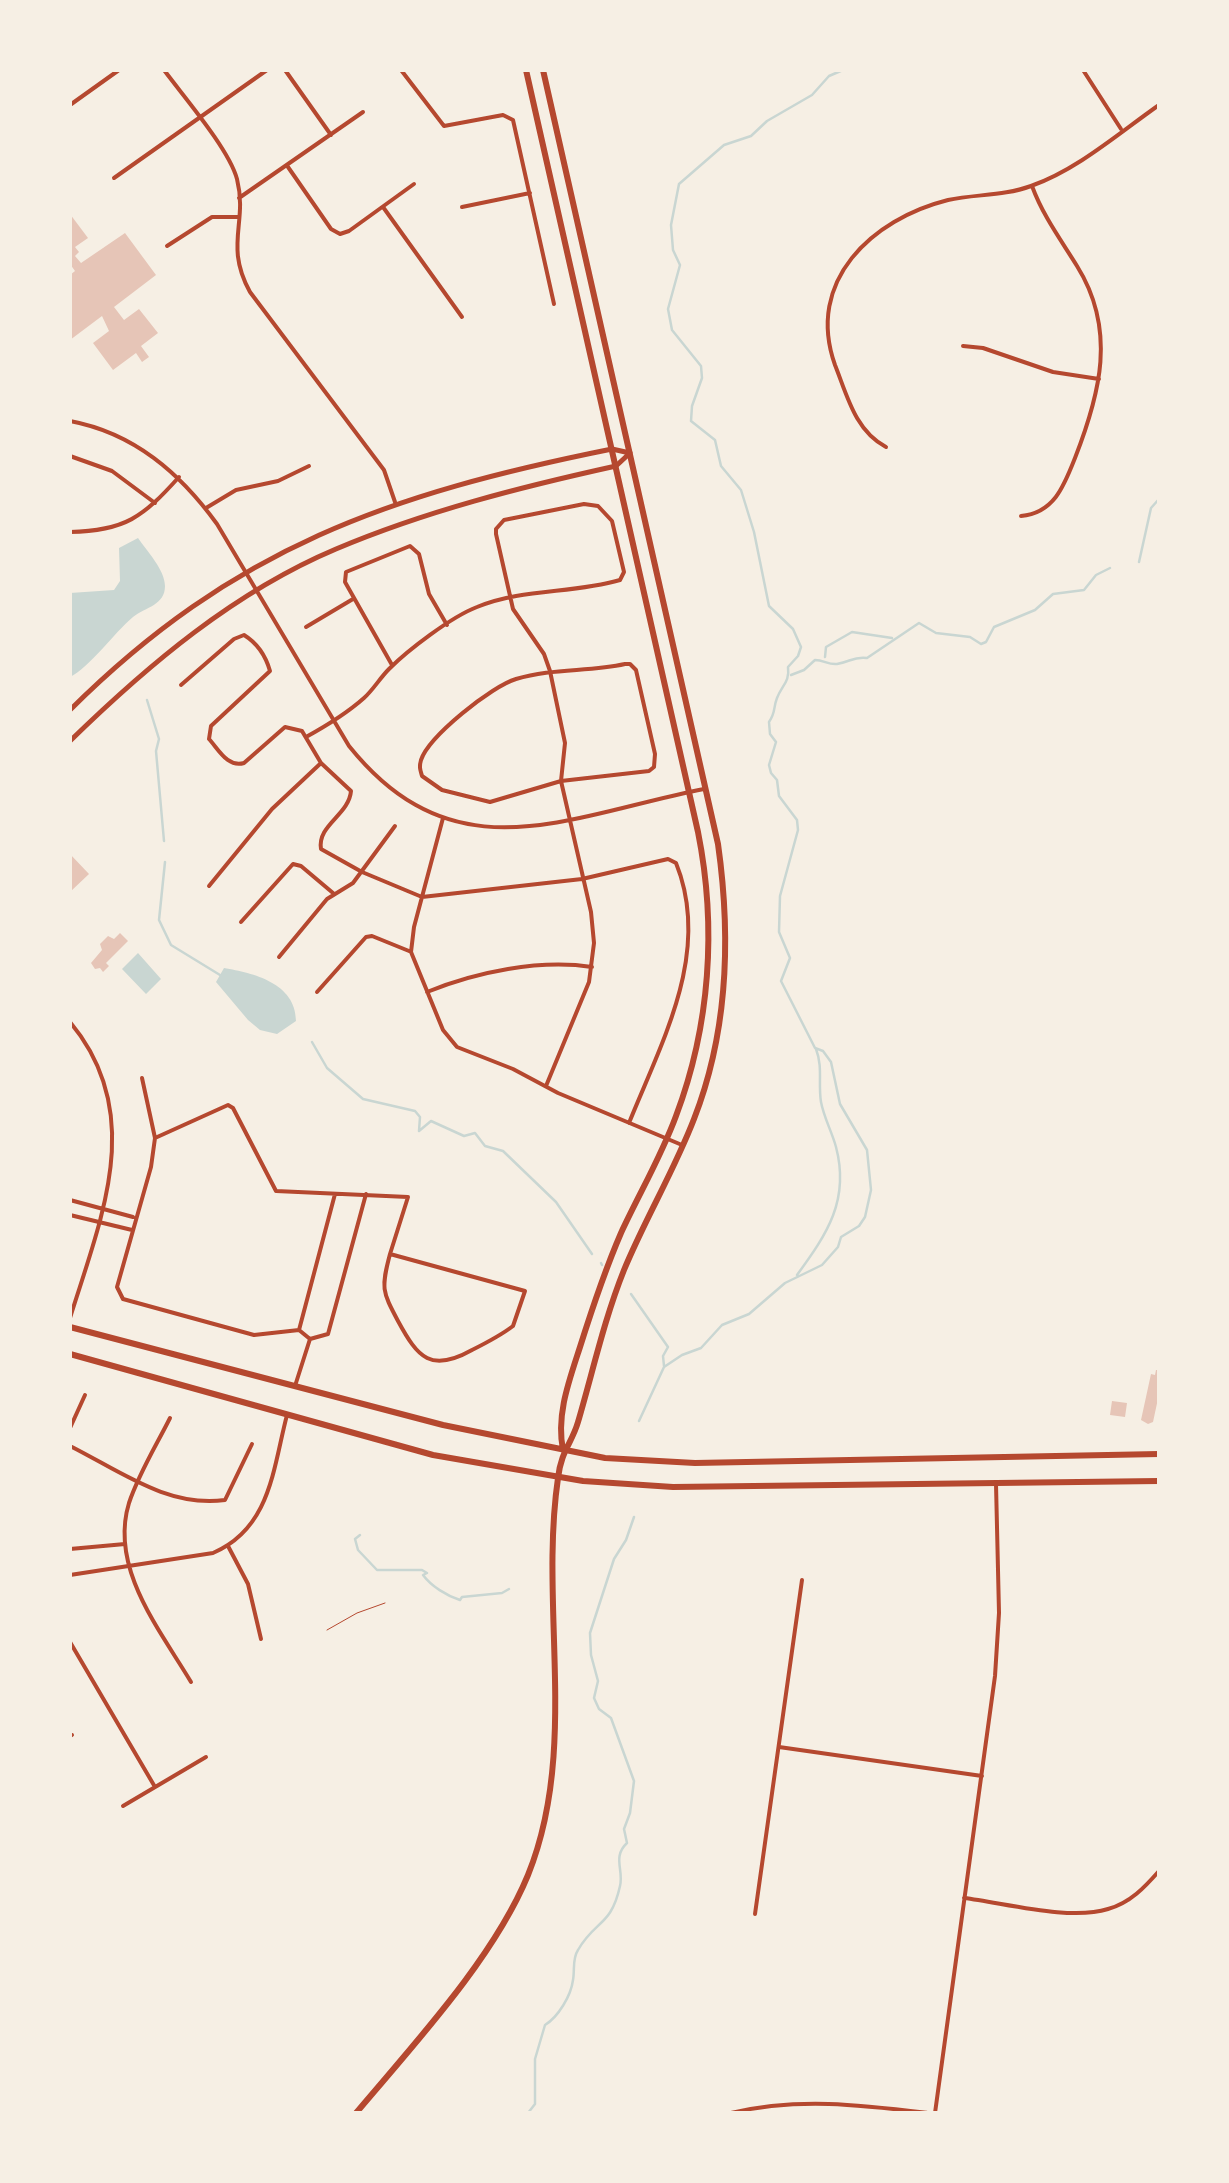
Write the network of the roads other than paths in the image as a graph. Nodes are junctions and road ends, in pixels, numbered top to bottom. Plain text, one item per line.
1 (164, 70) edge
2 (267, 70) edge
3 (285, 70) edge
4 (401, 70) edge
5 (526, 70) edge
6 (543, 70) edge
7 (1084, 70) edge
8 (115, 71) edge
9 (70, 105) edge
10 (1159, 105) edge
11 (363, 112) dead end
12 (198, 118) junction
13 (1122, 131) junction
14 (331, 135) junction
15 (288, 167) junction
16 (114, 178) dead end
17 (414, 184) dead end
18 (1032, 186) junction
19 (530, 192) junction
20 (240, 198) junction
21 (383, 206) junction
22 (462, 208) dead end
23 (238, 217) junction
24 (167, 246) dead end
25 (554, 304) dead end
26 (462, 317) dead end
27 (963, 346) dead end
28 (1100, 379) junction
29 (70, 421) edge
30 (886, 446) dead end
31 (612, 449) junction
32 (630, 453) junction
33 (70, 456) edge
34 (308, 466) dead end
35 (616, 466) junction
36 (179, 477) junction
37 (155, 502) junction
38 (395, 502) junction
39 (206, 508) junction
40 (1021, 516) dead end
41 (70, 532) edge
42 (244, 571) junction
43 (258, 592) junction
44 (511, 598) junction
45 (353, 599) junction
46 (447, 626) junction
47 (306, 628) dead end
48 (393, 665) junction
49 (550, 671) junction
50 (181, 685) dead end
51 (70, 710) edge
52 (334, 721) junction
53 (306, 738) junction
54 (70, 741) edge
55 (321, 764) junction
56 (561, 780) junction
57 (706, 788) junction
58 (689, 792) junction
59 (443, 818) junction
60 (569, 820) junction
61 (395, 826) dead end
62 (362, 872) junction
63 (582, 878) junction
64 (210, 886) dead end
65 (333, 893) junction
66 (422, 897) junction
67 (242, 922) dead end
68 (411, 952) junction
69 (279, 957) dead end
70 (592, 967) junction
71 (317, 992) dead end
72 (427, 992) junction
73 (70, 1022) edge
74 (142, 1078) dead end
75 (546, 1086) junction
76 (628, 1123) junction
77 (155, 1138) junction
78 (667, 1139) junction
79 (682, 1146) junction
80 (336, 1194) junction
81 (366, 1194) junction
82 (70, 1200) edge
83 (103, 1208) junction
84 (70, 1215) edge
85 (135, 1217) junction
86 (100, 1222) junction
87 (132, 1230) junction
88 (390, 1254) junction
89 (70, 1318) edge
90 (70, 1327) edge
91 (299, 1330) junction
92 (310, 1339) junction
93 (70, 1354) edge
94 (295, 1386) junction
95 (84, 1395) dead end
96 (286, 1415) junction
97 (170, 1418) dead end
98 (70, 1428) edge
99 (252, 1444) dead end
100 (70, 1446) edge
101 (563, 1450) junction
102 (1159, 1454) edge
103 (558, 1478) junction
104 (138, 1480) junction
105 (1159, 1481) edge
106 (996, 1484) junction
107 (126, 1544) junction
108 (228, 1546) junction
109 (70, 1549) edge
110 (130, 1566) junction
111 (70, 1576) edge
112 (802, 1580) dead end
113 (261, 1640) dead end
114 (70, 1642) edge
115 (191, 1682) dead end
116 (779, 1747) junction
117 (206, 1758) dead end
118 (982, 1776) junction
119 (155, 1787) junction
120 (123, 1806) dead end
121 (1159, 1871) edge
122 (964, 1898) junction
123 (755, 1914) dead end
124 (356, 2113) edge
125 (731, 2113) edge
126 (932, 2113) edge

1 - 12 street
2 - 12 street
3 - 14 street
4 - 19 street
5 - 31 main road
6 - 32 main road
7 - 13 street
8 - 9 street
10 - 13 street
11 - 14 street
12 - 16 street
12 - 20 street
13 - 18 street
14 - 15 street
15 - 20 street
15 - 21 street
17 - 21 street
18 - 28 street
18 - 30 street
19 - 22 street
19 - 25 street
20 - 23 street
21 - 26 street
23 - 24 street
23 - 38 street
27 - 28 street
28 - 40 street
29 - 36 street
31 - 32 street
31 - 35 main road
31 - 38 street
32 - 35 street
32 - 57 main road
33 - 37 street
34 - 39 street
35 - 43 street
35 - 58 main road
36 - 37 street
36 - 39 street
37 - 41 street
38 - 42 street
39 - 42 street
42 - 43 street
42 - 51 street
43 - 52 street
43 - 54 street
44 - 44 street
44 - 46 street
44 - 49 street
45 - 46 street
45 - 47 street
45 - 48 street
46 - 48 street
48 - 52 street
49 - 56 street
49 - 56 street
49 - 56 street
50 - 53 street
52 - 53 street
52 - 59 street
53 - 55 street
55 - 62 street
55 - 64 street
56 - 60 street
57 - 58 street
57 - 79 main road
58 - 60 street
58 - 78 main road
59 - 60 street
59 - 66 street
60 - 63 street
61 - 62 street
62 - 65 street
62 - 66 street
63 - 66 street
63 - 70 street
63 - 76 street
65 - 67 street
65 - 69 street
66 - 68 street
68 - 71 street
68 - 72 street
70 - 72 street
70 - 75 street
72 - 75 street
73 - 83 street
74 - 77 street
75 - 76 street
76 - 78 street
77 - 80 street
77 - 85 street
78 - 79 street
78 - 101 main road
79 - 101 main road
80 - 81 street
80 - 91 street
81 - 88 street
81 - 92 street
82 - 83 street
83 - 85 street
83 - 86 street
84 - 86 street
85 - 87 street
86 - 87 street
86 - 89 street
87 - 91 street
88 - 88 street
90 - 94 main road
91 - 92 street
92 - 94 street
93 - 96 main road
94 - 101 main road
95 - 98 street
96 - 103 main road
96 - 108 street
97 - 104 street
99 - 104 street
100 - 104 street
101 - 102 main road
101 - 103 main road
103 - 106 main road
103 - 124 main road
104 - 107 street
105 - 106 main road
106 - 118 street
107 - 109 street
107 - 110 street
108 - 110 street
108 - 113 street
110 - 111 street
110 - 115 street
112 - 116 street
114 - 119 street
116 - 118 street
116 - 123 street
117 - 119 street
118 - 122 street
119 - 120 street
121 - 122 street
122 - 126 street
125 - 126 street

